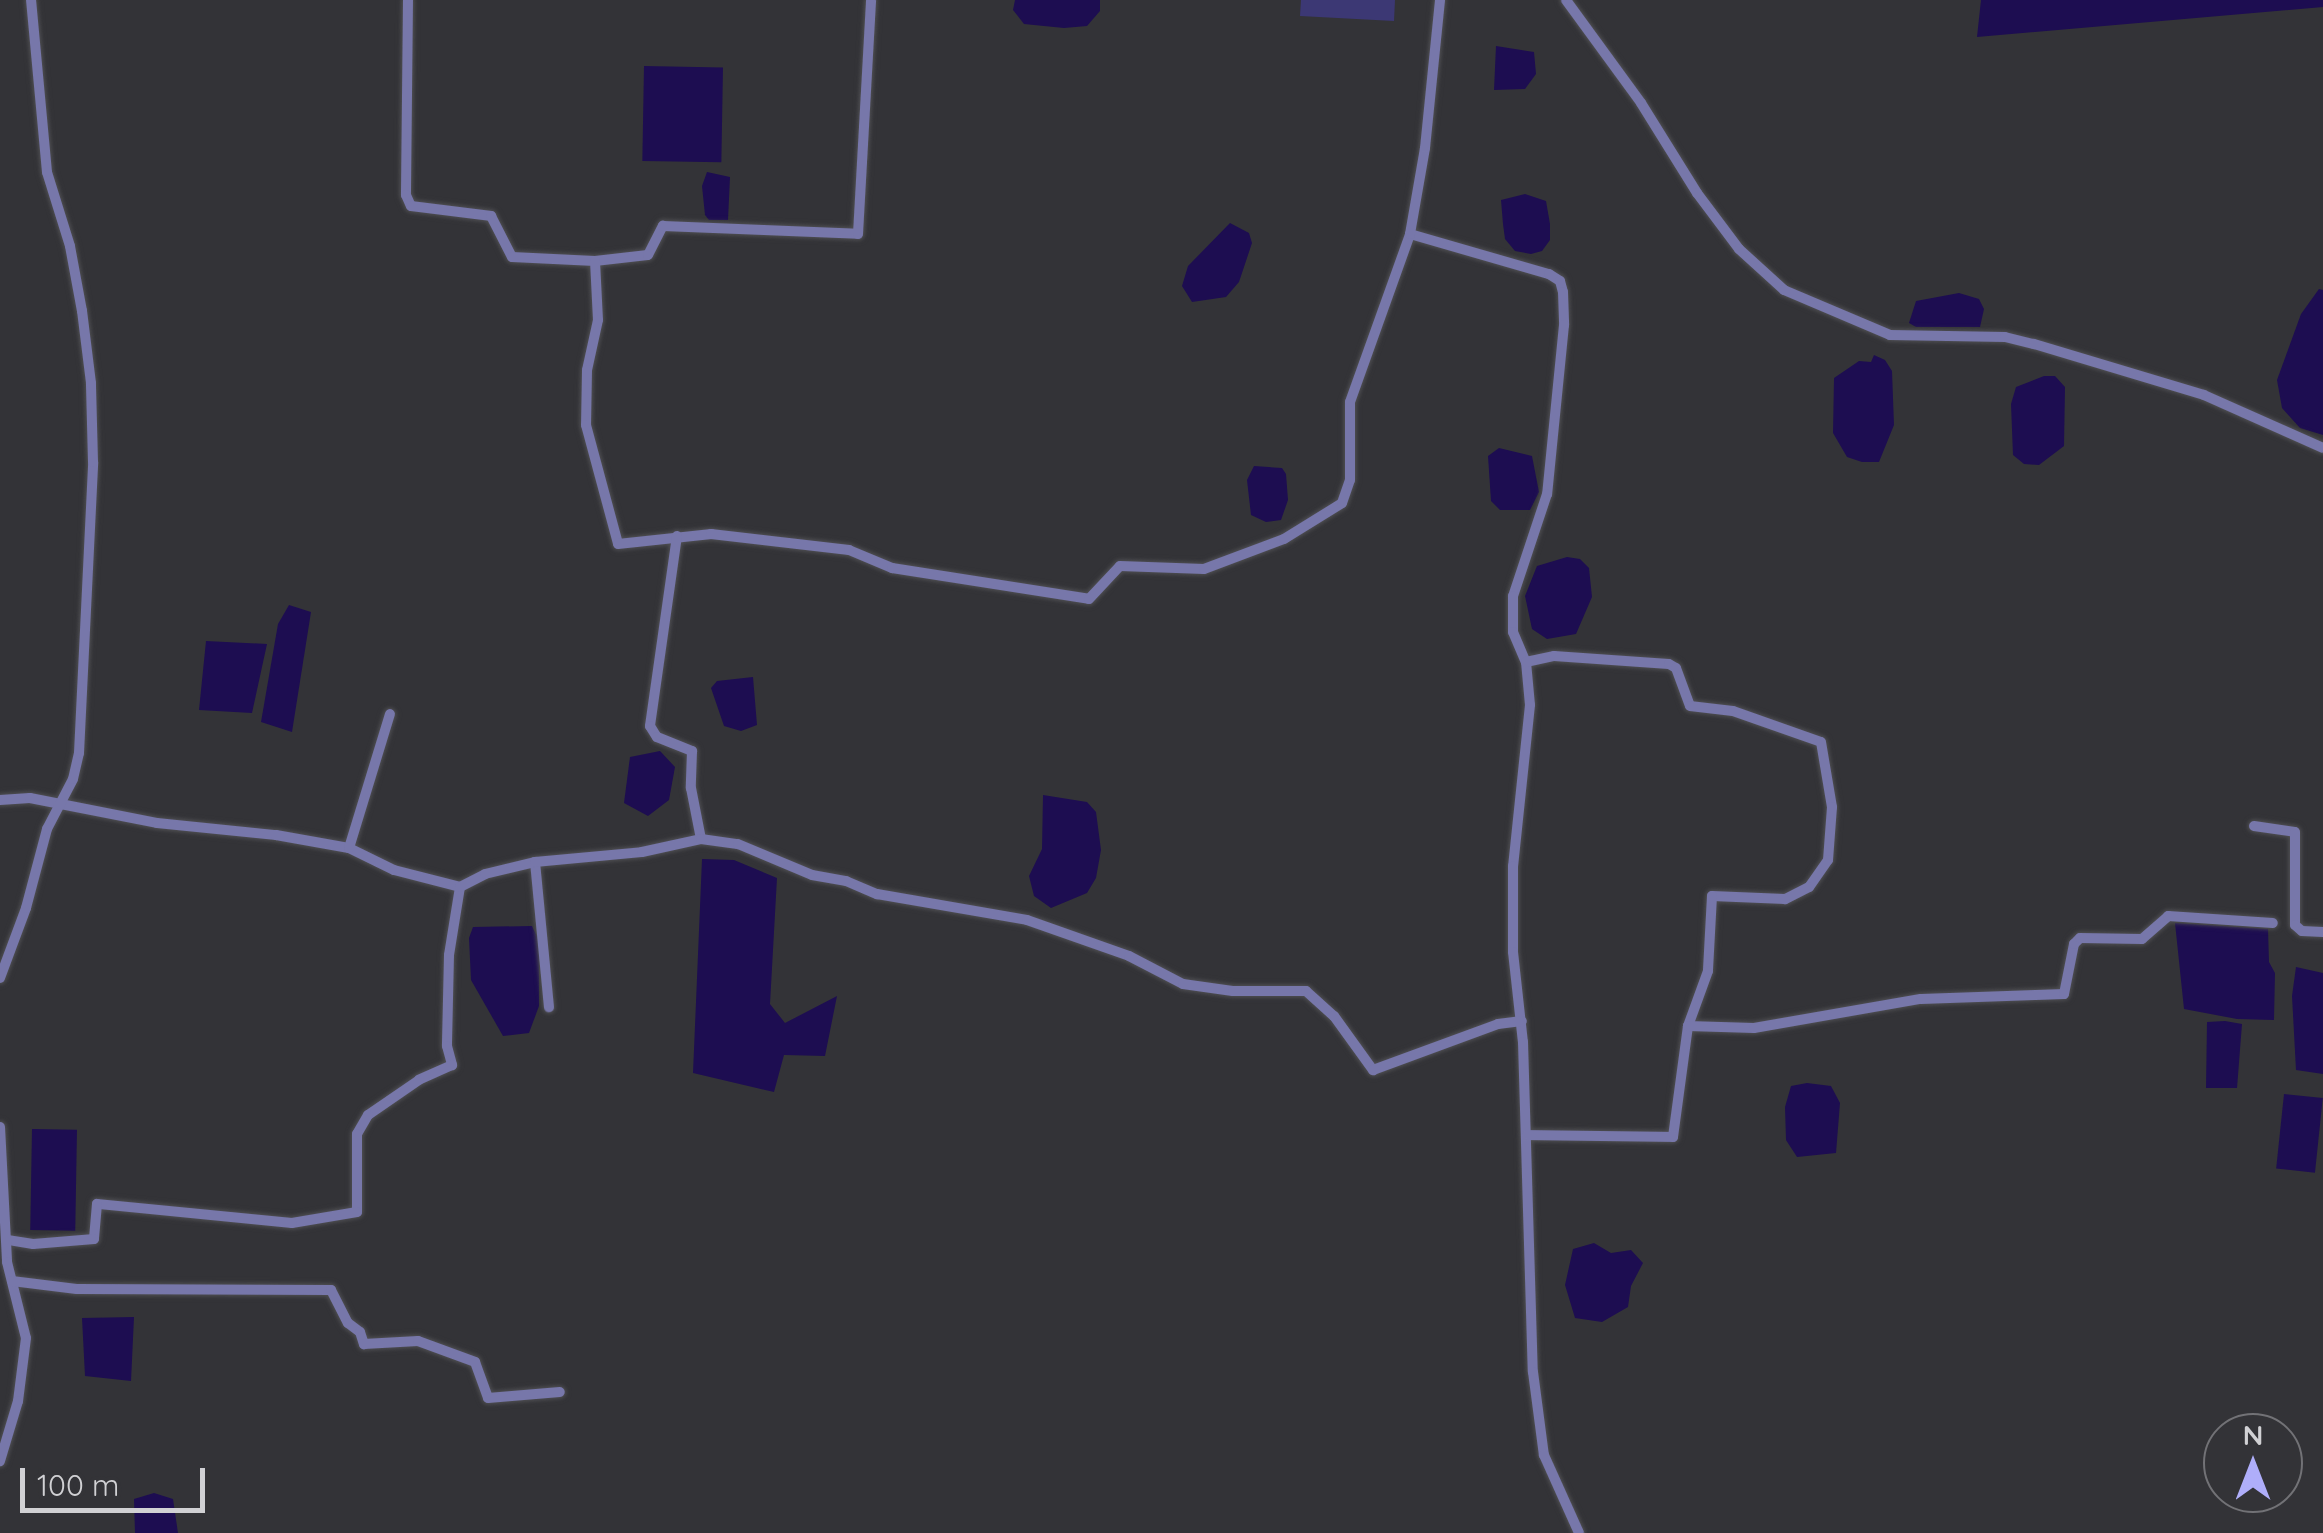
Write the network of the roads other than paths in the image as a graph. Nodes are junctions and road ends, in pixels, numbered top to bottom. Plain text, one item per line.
1 (31, 0) edge
2 (408, 0) edge
3 (871, 0) edge
4 (1440, 0) edge
5 (1566, 0) edge
6 (1410, 234) junction
7 (594, 260) junction
8 (2323, 448) edge
9 (677, 536) junction
10 (1526, 662) junction
11 (390, 714) dead end
12 (0, 800) edge
13 (59, 803) junction
14 (2254, 826) dead end
15 (702, 839) junction
16 (348, 848) junction
17 (535, 862) junction
18 (460, 887) junction
19 (2273, 924) dead end
20 (2323, 932) edge
21 (0, 978) edge
22 (549, 1007) dead end
23 (1522, 1021) junction
24 (1688, 1026) junction
25 (0, 1128) edge
26 (1527, 1136) junction
27 (7, 1240) junction
28 (12, 1281) junction
29 (560, 1392) dead end
30 (0, 1461) edge
31 (1579, 1533) edge

1 - 13 street
2 - 7 street
3 - 7 street
4 - 6 street
5 - 8 street
6 - 9 street
6 - 10 street
7 - 9 street
9 - 15 street
10 - 23 street
10 - 24 street
11 - 16 street
12 - 13 street
13 - 16 street
13 - 21 street
14 - 20 street
15 - 17 street
15 - 23 street
16 - 18 street
17 - 18 street
17 - 22 street
18 - 27 street
19 - 24 street
23 - 26 street
24 - 26 street
25 - 27 street
26 - 31 street
27 - 28 street
28 - 29 street
28 - 30 street

